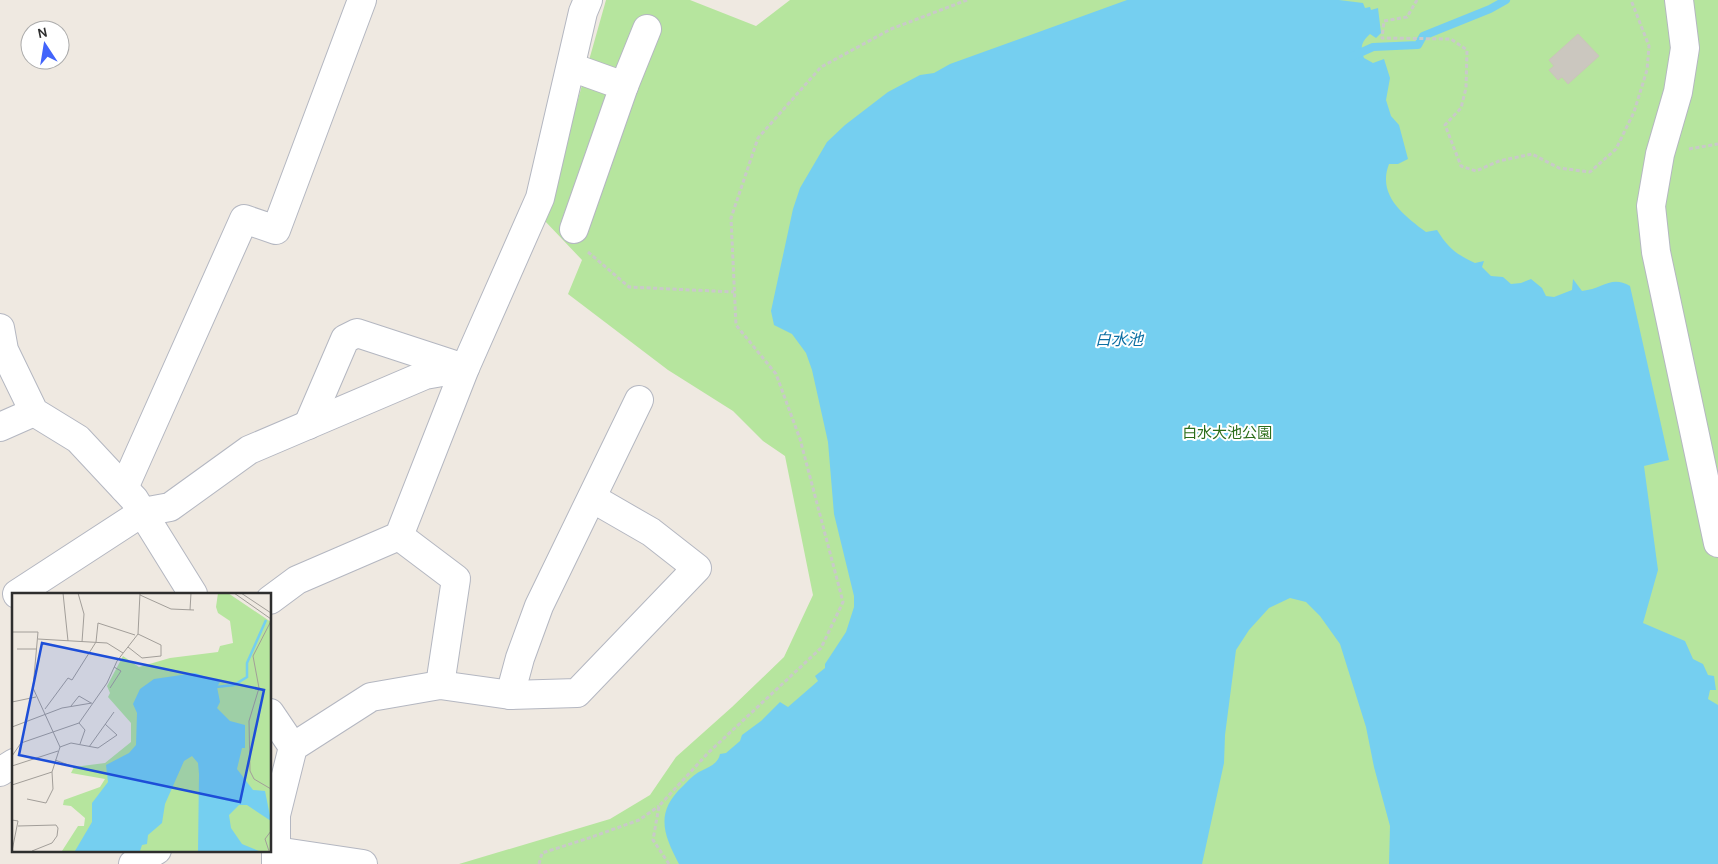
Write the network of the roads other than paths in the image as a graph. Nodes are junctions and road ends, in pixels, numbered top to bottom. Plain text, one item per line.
1 (362, 0) edge
2 (588, 0) edge
3 (1679, 0) edge
4 (647, 29) dead end
5 (571, 67) junction
6 (624, 86) junction
7 (574, 229) road end
8 (0, 328) edge
9 (465, 368) junction
10 (639, 400) dead end
11 (34, 412) junction
12 (308, 425) junction
13 (0, 427) edge
14 (124, 488) junction
15 (592, 498) junction
16 (143, 512) junction
17 (399, 536) junction
18 (1718, 543) edge
19 (19, 593) edge
20 (192, 593) edge
21 (12, 597) edge
22 (271, 599) edge
23 (0, 605) edge
24 (440, 685) junction
25 (510, 694) junction
26 (271, 714) edge
27 (293, 747) junction
28 (12, 764) edge
29 (0, 772) edge
30 (278, 782) edge
31 (154, 852) edge
32 (276, 858) edge
33 (133, 864) edge
34 (362, 864) edge

1 - 14 street
2 - 5 street
3 - 18 street
4 - 6 street
5 - 6 street
5 - 9 street
6 - 7 street
8 - 11 street
9 - 12 street
9 - 12 street
9 - 17 street
10 - 15 street
11 - 13 street
11 - 14 street
12 - 16 street
14 - 16 street
15 - 25 street
15 - 25 street
16 - 19 street
16 - 20 street
17 - 22 street
17 - 24 street
21 - 23 street
24 - 25 street
24 - 27 street
26 - 27 street
27 - 30 street
28 - 29 street
30 - 32 street
31 - 33 street
32 - 34 street

